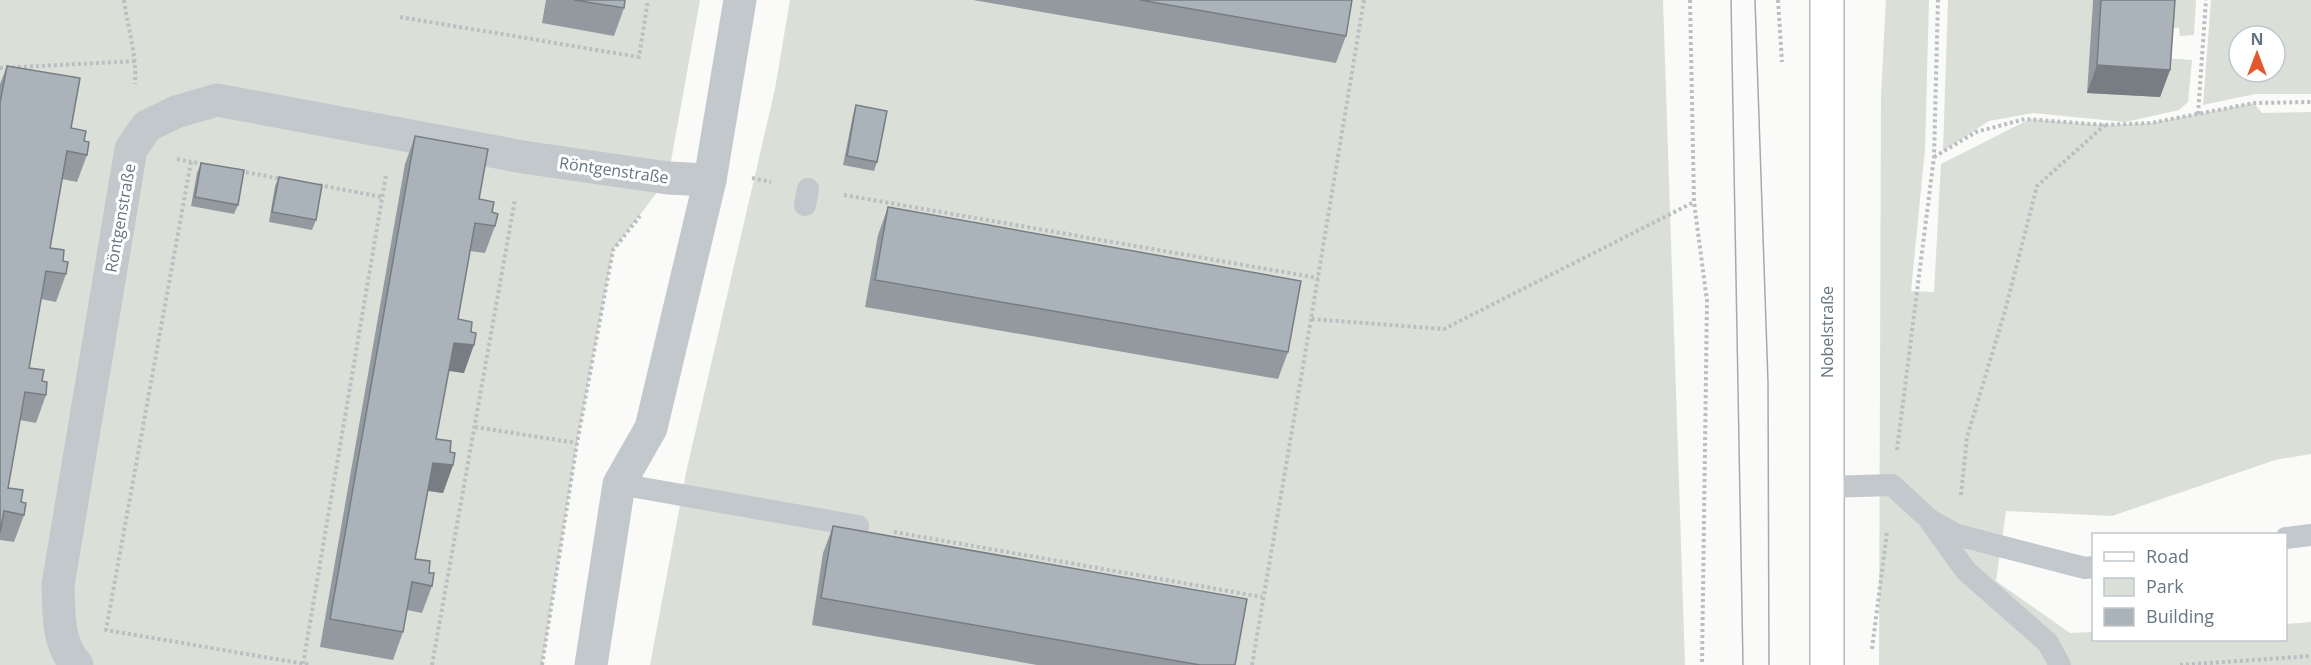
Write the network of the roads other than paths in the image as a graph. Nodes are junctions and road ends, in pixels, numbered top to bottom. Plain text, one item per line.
1 (740, 0) edge
2 (1827, 0) edge
3 (710, 180) junction
4 (620, 484) junction
5 (1827, 487) junction
6 (1928, 518) junction
7 (858, 526) road end
8 (2311, 535) edge
9 (2287, 538) edge
10 (2092, 567) edge
11 (77, 665) edge
12 (591, 665) edge
13 (1827, 665) edge
14 (2060, 665) edge

1 - 3 street
2 - 5 main road, Nobelstraße
3 - 4 street
3 - 11 street, Röntgenstraße
4 - 7 lane
4 - 12 street
5 - 6 lane
5 - 13 main road, Nobelstraße
6 - 10 lane
6 - 14 lane
8 - 9 lane

